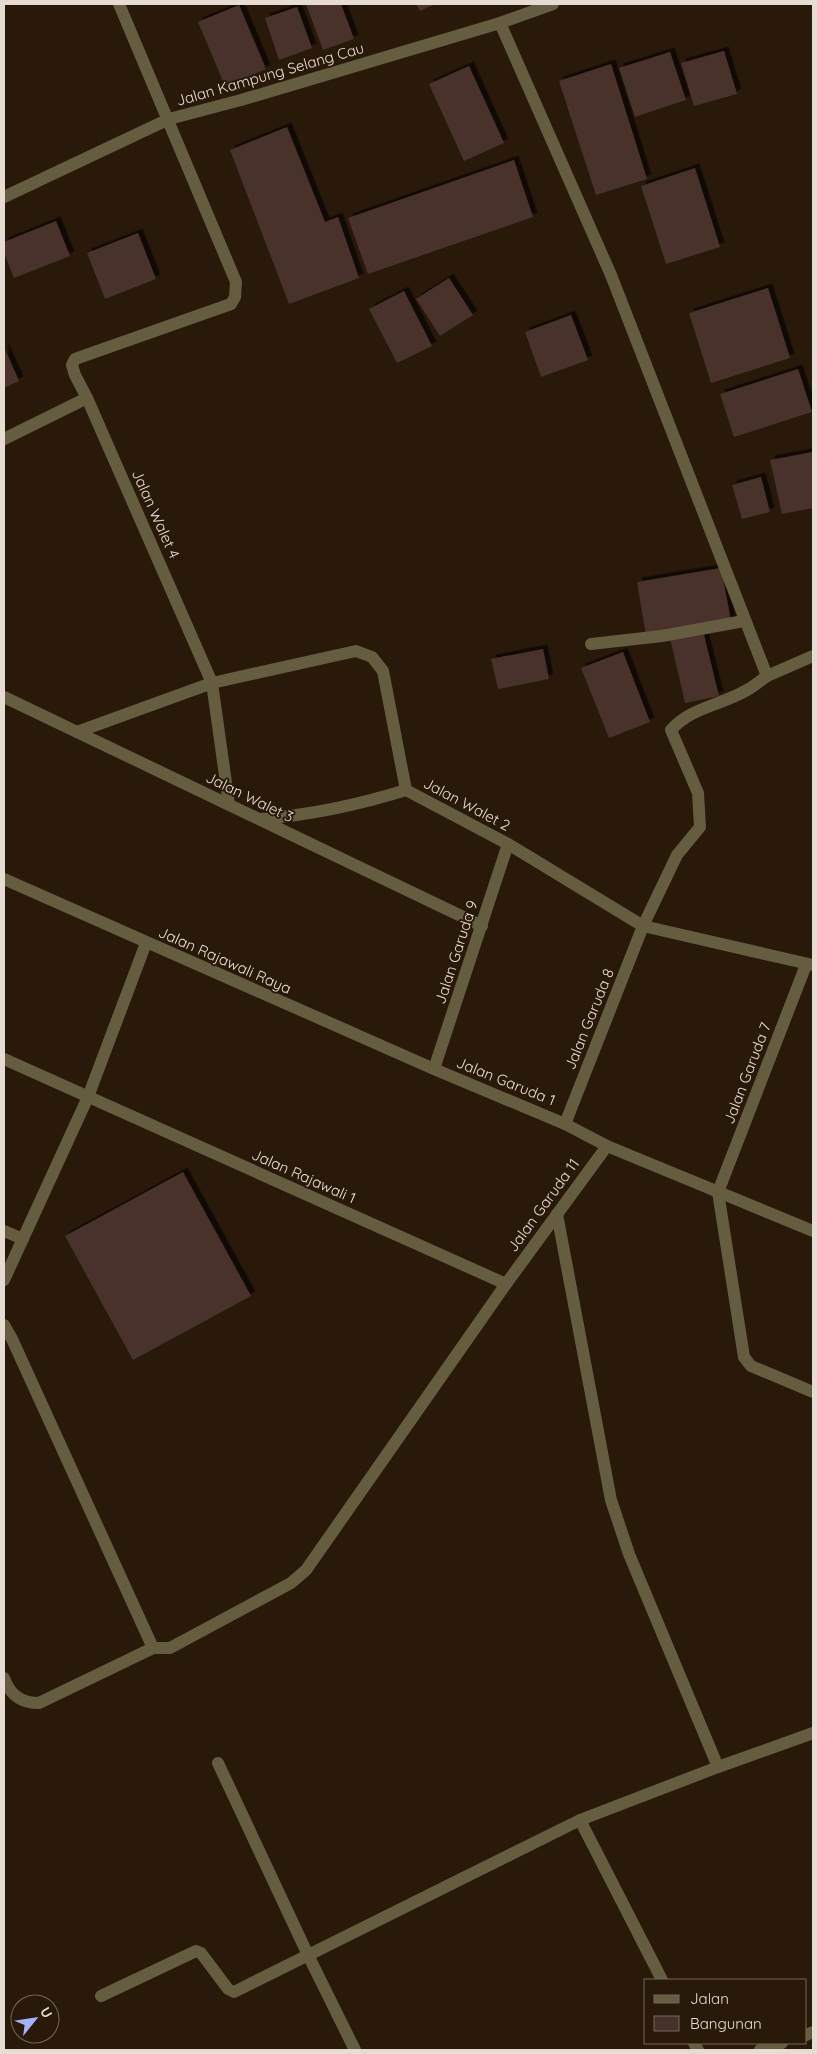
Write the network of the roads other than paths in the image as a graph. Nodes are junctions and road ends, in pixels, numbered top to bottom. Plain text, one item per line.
1 (119, 4) edge
2 (553, 4) edge
3 (500, 23) junction
4 (169, 119) junction
5 (4, 197) edge
6 (87, 398) junction
7 (4, 439) edge
8 (744, 621) junction
9 (591, 644) dead end
10 (813, 656) edge
11 (767, 676) junction
12 (212, 683) junction
13 (4, 697) edge
14 (77, 732) junction
15 (406, 790) junction
16 (228, 804) junction
17 (260, 819) junction
18 (508, 844) junction
19 (4, 879) edge
20 (482, 926) junction
21 (643, 926) junction
22 (146, 943) junction
23 (810, 965) edge
24 (4, 1060) edge
25 (434, 1070) junction
26 (88, 1097) junction
27 (565, 1124) junction
28 (607, 1146) junction
29 (718, 1192) junction
30 (557, 1214) junction
31 (4, 1231) edge
32 (813, 1231) edge
33 (23, 1239) junction
34 (4, 1280) edge
35 (506, 1284) junction
36 (4, 1325) edge
37 (8, 1339) edge
38 (813, 1392) edge
39 (153, 1648) junction
40 (4, 1678) edge
41 (813, 1733) edge
42 (218, 1763) dead end
43 (718, 1767) junction
44 (580, 1820) junction
45 (308, 1955) junction
46 (661, 1979) edge
47 (101, 1996) dead end
48 (779, 2044) edge
49 (355, 2050) edge
50 (760, 2050) edge

1 - 4 street
2 - 3 street, Jalan Kampung Selang Cau
3 - 4 street, Jalan Kampung Selang Cau
3 - 8 street
4 - 5 street, Jalan Kampung Selang Cau
4 - 6 street, Jalan Walet 4
6 - 7 street
6 - 12 street, Jalan Walet 4
8 - 9 street
8 - 11 street
10 - 11 street
11 - 21 street, Jalan Garuda 8
12 - 14 street, Jalan Walet 2
12 - 15 street, Jalan Walet 2
12 - 16 street, Jalan Walet 4
13 - 14 street, Jalan Walet 3
14 - 16 street, Jalan Walet 3
15 - 17 street
15 - 18 street, Jalan Walet 2
16 - 17 street, Jalan Walet 3
17 - 20 street, Jalan Walet 3
18 - 20 street, Jalan Garuda 9
18 - 21 street, Jalan Walet 2
19 - 22 street, Jalan Rajawali Raya
20 - 25 street, Jalan Garuda 9
21 - 23 street, Jalan Walet 2
21 - 27 street, Jalan Garuda 8
22 - 25 street, Jalan Rajawali Raya
22 - 26 street
23 - 29 street, Jalan Garuda 7
24 - 26 street, Jalan Rajawali 1
25 - 27 street, Jalan Garuda 1
26 - 33 street
26 - 35 street, Jalan Rajawali 1
27 - 28 street, Jalan Garuda 1
28 - 29 street, Jalan Garuda 1
28 - 30 street, Jalan Garuda 11
29 - 32 street, Jalan Garuda 1
29 - 38 street
30 - 35 street, Jalan Garuda 11
30 - 43 street
31 - 33 street
33 - 34 street
35 - 39 street, Jalan Garuda 11
36 - 37 street
37 - 39 street
39 - 40 street, Jalan Garuda 11
41 - 43 street
42 - 45 street
43 - 44 street
44 - 45 street
44 - 46 street
45 - 47 street
45 - 49 street
48 - 50 street

